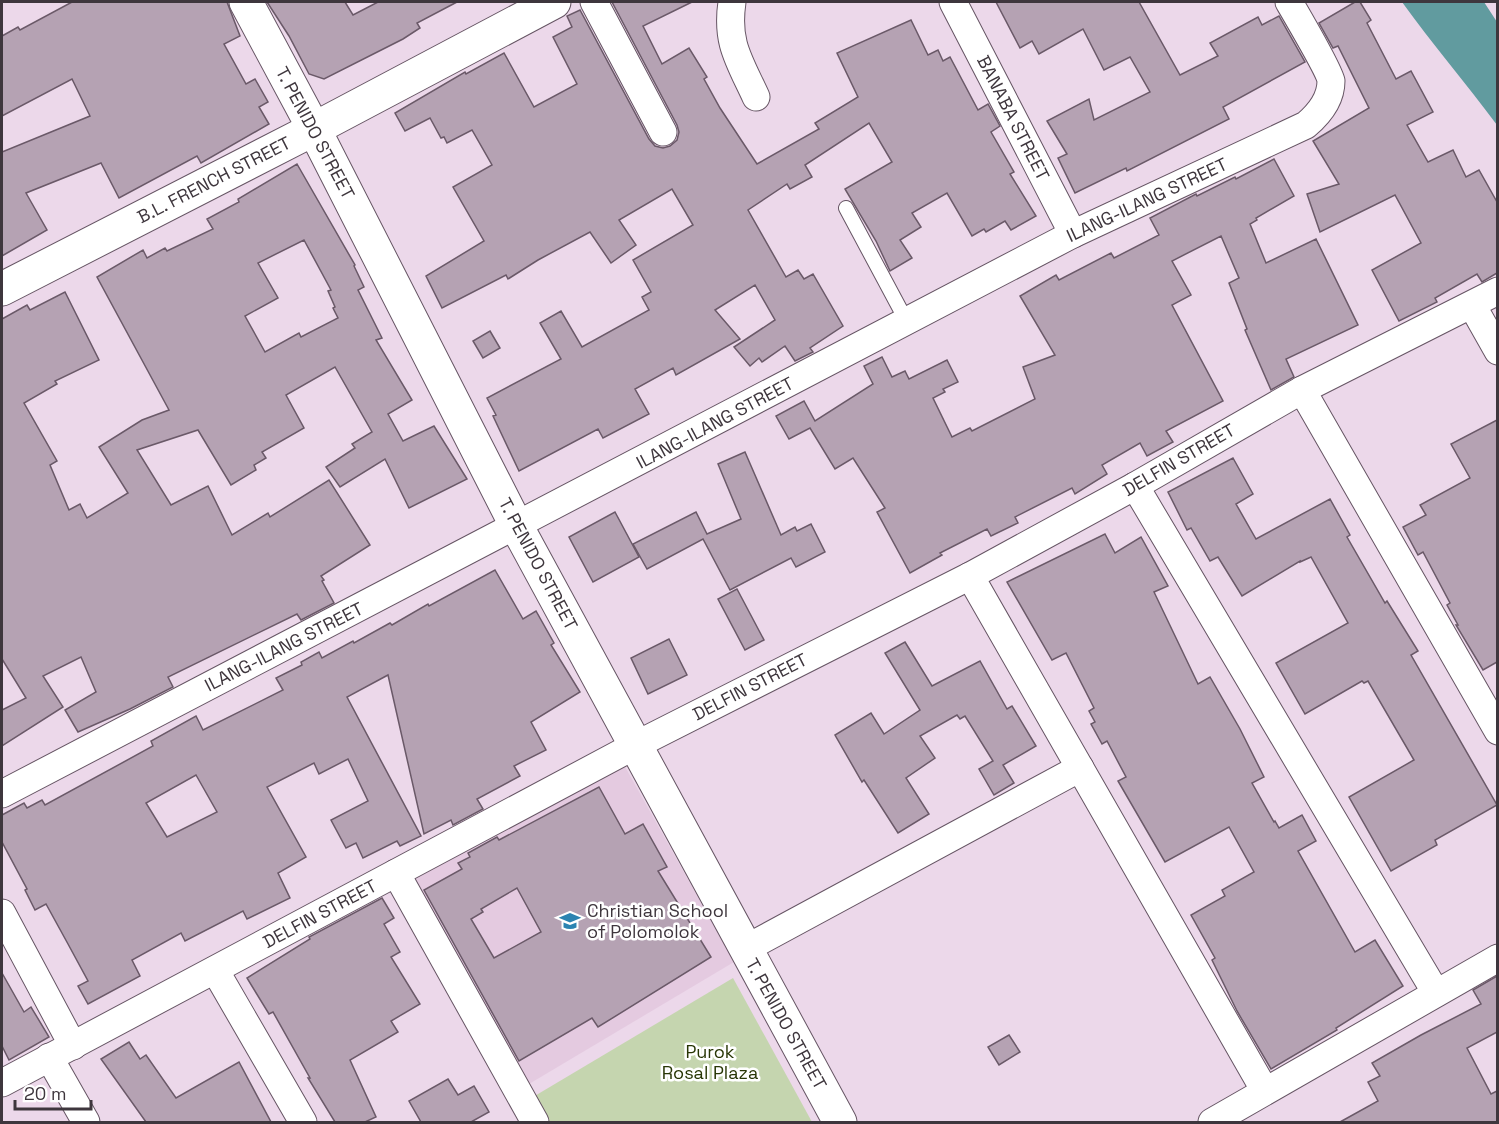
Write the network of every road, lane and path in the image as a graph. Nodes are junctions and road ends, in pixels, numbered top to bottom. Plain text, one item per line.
1 (246, 2) edge
2 (594, 2) edge
3 (732, 2) edge
4 (953, 2) edge
5 (1288, 2) edge
6 (548, 3) edge
7 (756, 97) dead end
8 (314, 129) junction
9 (663, 132) dead end
10 (846, 208) dead end
11 (1073, 234) junction
12 (2, 289) edge
13 (1497, 291) edge
14 (1472, 305) junction
15 (907, 322) junction
16 (1497, 351) edge
17 (1302, 390) junction
18 (1135, 486) junction
19 (517, 526) junction
20 (970, 576) junction
21 (1497, 731) edge
22 (636, 745) junction
23 (1080, 768) junction
24 (2, 795) edge
25 (396, 873) junction
26 (2, 913) edge
27 (745, 949) junction
28 (1497, 958) edge
29 (215, 970) junction
30 (1436, 993) junction
31 (61, 1052) junction
32 (2, 1083) edge
33 (1265, 1091) junction
34 (86, 1122) edge
35 (303, 1122) edge
36 (535, 1122) edge
37 (840, 1122) edge
38 (1212, 1122) edge

1 - 8 street, T. PENIDO STREET
2 - 9 street
3 - 7 street
4 - 11 street, BANABA STREET
5 - 11 street, ILANG-ILANG STREET
6 - 8 street, B.L. FRENCH STREET
8 - 12 street, B.L. FRENCH STREET
8 - 19 street, T. PENIDO STREET
10 - 15 lane
11 - 15 street, ILANG-ILANG STREET
13 - 14 street, DELFIN STREET
14 - 16 street
14 - 17 street, DELFIN STREET
15 - 19 street, ILANG-ILANG STREET
17 - 18 street, DELFIN STREET
17 - 21 street
18 - 20 street, DELFIN STREET
18 - 30 street
19 - 22 street, T. PENIDO STREET
19 - 24 street, ILANG-ILANG STREET
20 - 22 street, DELFIN STREET
20 - 23 street
22 - 25 street, DELFIN STREET
22 - 27 street, T. PENIDO STREET
23 - 27 street
23 - 33 street
25 - 29 street, DELFIN STREET
25 - 36 street
26 - 31 street
27 - 37 street, T. PENIDO STREET
28 - 30 street
29 - 31 street, DELFIN STREET
29 - 35 street
30 - 33 street
31 - 32 street, DELFIN STREET
31 - 34 street
33 - 38 street

